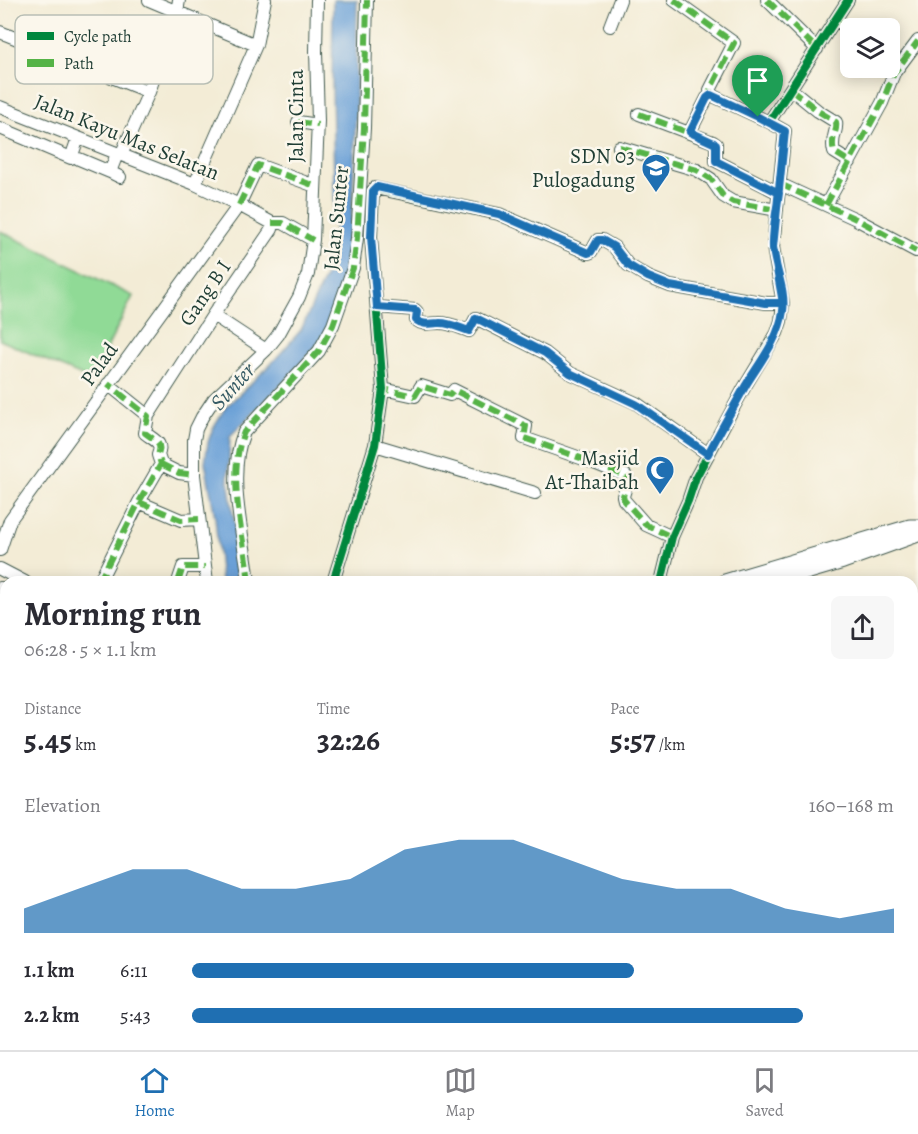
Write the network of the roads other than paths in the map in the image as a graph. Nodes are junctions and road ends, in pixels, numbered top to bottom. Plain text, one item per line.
1 (149, 0) edge
2 (265, 0) edge
3 (317, 0) edge
4 (367, 0) edge
5 (620, 0) edge
6 (674, 0) edge
7 (767, 0) edge
8 (848, 0) edge
9 (178, 6) edge
10 (196, 15) edge
11 (837, 19) junction
12 (840, 22) edge
13 (213, 24) edge
14 (610, 26) dead end
15 (0, 32) edge
16 (15, 38) edge
17 (918, 41) edge
18 (256, 45) junction
19 (816, 49) junction
20 (900, 60) edge
21 (889, 78) edge
22 (129, 84) edge
23 (152, 84) edge
24 (791, 89) junction
25 (149, 92) junction
26 (711, 95) junction
27 (0, 107) edge
28 (639, 114) dead end
29 (21, 116) junction
30 (298, 122) dead end
31 (769, 122) junction
32 (318, 125) junction
33 (0, 128) edge
34 (690, 132) junction
35 (13, 134) junction
36 (78, 138) junction
37 (619, 147) dead end
38 (119, 155) junction
39 (79, 159) dead end
40 (850, 162) junction
41 (195, 184) junction
42 (315, 186) junction
43 (780, 188) junction
44 (239, 205) junction
45 (826, 205) junction
46 (777, 210) junction
47 (272, 223) junction
48 (314, 236) junction
49 (916, 251) dead end
50 (783, 303) junction
51 (377, 307) junction
52 (213, 315) junction
53 (266, 350) junction
54 (108, 384) junction
55 (383, 389) junction
56 (148, 416) junction
57 (375, 445) junction
58 (708, 454) junction
59 (161, 464) junction
60 (194, 475) junction
61 (535, 493) dead end
62 (139, 502) junction
63 (199, 519) junction
64 (918, 526) edge
65 (918, 534) edge
66 (672, 537) junction
67 (0, 550) edge
68 (841, 554) junction
69 (205, 567) junction
70 (0, 569) edge
71 (13, 576) edge
72 (102, 576) edge
73 (180, 576) edge
74 (206, 576) edge
75 (248, 576) edge
76 (335, 576) edge
77 (662, 576) edge
78 (750, 576) edge
79 (787, 576) edge

1 - 9 street
2 - 18 street
3 - 32 street, Jalan Cinta
4 - 75 street, Jalan Sunter
5 - 14 street
6 - 26 street
7 - 19 street
8 - 11 street
9 - 10 street
11 - 12 street
11 - 19 street
13 - 18 street
15 - 16 street
17 - 20 street
18 - 41 street
19 - 24 street
21 - 40 street
22 - 25 street
23 - 25 street
24 - 31 street
24 - 40 street
25 - 38 street
26 - 31 street
26 - 34 street
27 - 29 street, Jalan Kayu Mas Selatan
28 - 34 street
29 - 35 street
29 - 36 street, Jalan Kayu Mas Selatan
30 - 32 street
31 - 43 street
32 - 42 street, Jalan Cinta
33 - 35 street
34 - 43 street
35 - 36 street
36 - 38 street, Jalan Kayu Mas Selatan
37 - 46 street
38 - 39 street
38 - 41 street, Jalan Kayu Mas Selatan
40 - 45 street
41 - 44 street, Jalan Kayu Mas Selatan
42 - 44 street, Palad
42 - 48 street, Jalan Cinta
43 - 45 street
43 - 46 street
44 - 47 street
44 - 54 street, Palad
45 - 49 street
46 - 50 street
47 - 48 street
47 - 52 street, Gang B I
48 - 53 street, Jalan Cinta
50 - 51 street
50 - 58 street
51 - 55 street
51 - 58 street
52 - 53 street
52 - 56 street, Gang B I
53 - 60 street, Jalan Cinta
54 - 56 street
54 - 67 street, Palad
55 - 57 street
55 - 66 street
56 - 59 street
57 - 61 street
57 - 76 street
58 - 66 street
59 - 60 street
59 - 62 street
60 - 63 street, Jalan Cinta
62 - 63 street
62 - 72 street
63 - 69 street, Jalan Cinta
64 - 68 main road
65 - 68 main road
66 - 77 street
68 - 78 main road
68 - 79 main road
69 - 73 street
69 - 74 street, Jalan Cinta
70 - 71 street

